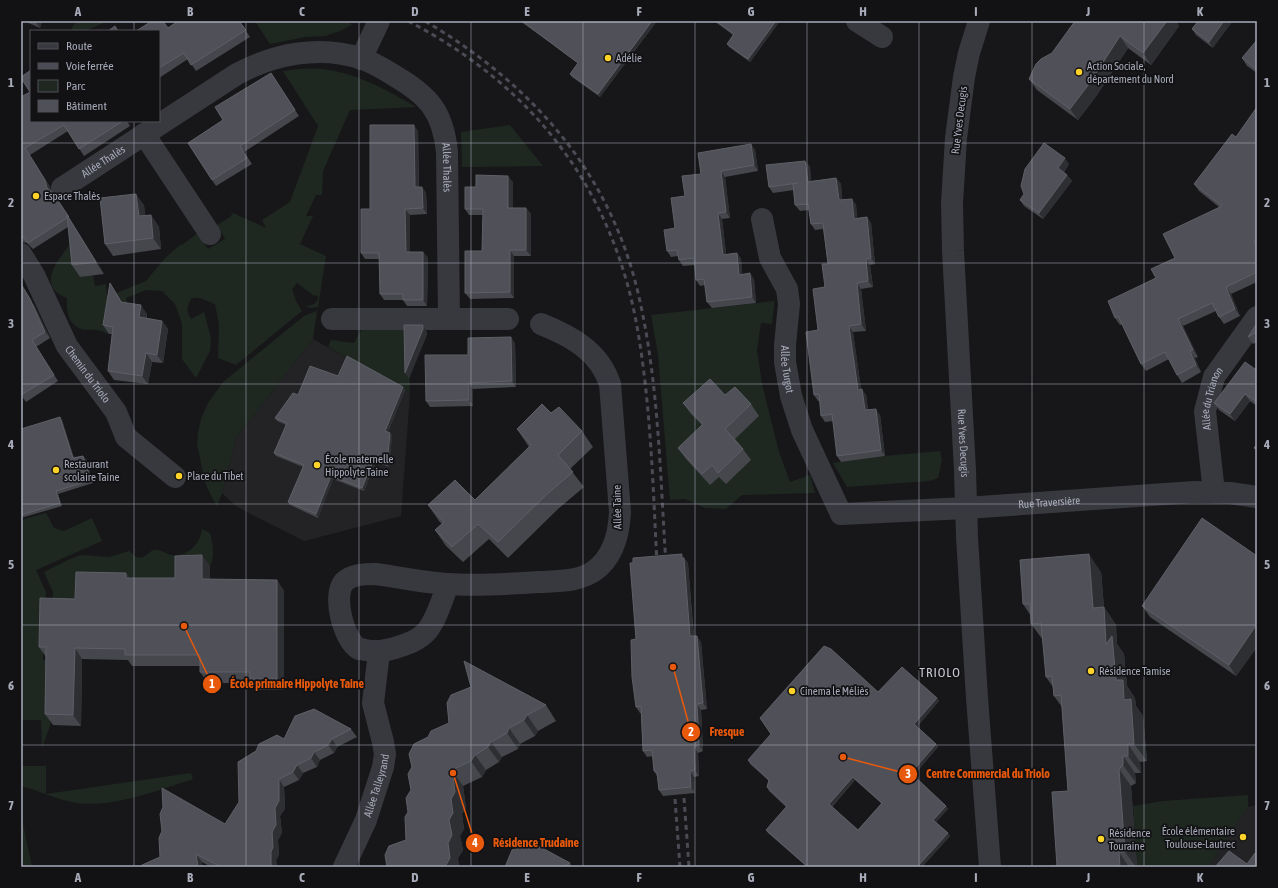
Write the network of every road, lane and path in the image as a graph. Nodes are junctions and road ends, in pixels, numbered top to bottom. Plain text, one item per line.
1 (857, 21) edge
2 (979, 21) edge
3 (378, 22) edge
4 (882, 37) dead end
5 (361, 59) junction
6 (144, 134) junction
7 (62, 188) dead end
8 (762, 219) dead end
9 (210, 234) dead end
10 (21, 254) edge
11 (1257, 317) edge
12 (332, 319) dead end
13 (449, 319) junction
14 (508, 319) dead end
15 (541, 324) dead end
16 (175, 477) dead end
17 (1214, 492) junction
18 (1257, 497) edge
19 (966, 508) junction
20 (841, 514) joint
21 (448, 584) junction
22 (379, 652) junction
23 (344, 867) edge
24 (990, 867) edge

1 - 4 street
2 - 19 street, Rue Yves Decugis
3 - 5 street
5 - 6 street, Allée Thalès
5 - 13 street, Allée Thalès
6 - 7 street, Allée Thalès
6 - 9 street
8 - 20 street, Allée Turgot
10 - 16 street, Chemin du Triolo
11 - 17 street, Allée du Trianon
12 - 13 street
13 - 14 street
15 - 21 street, Allée Taine
17 - 18 street, Rue Traversière
17 - 19 street, Rue Traversière
19 - 20 street, Rue Traversière
19 - 24 street, Rue Yves Decugis
21 - 22 street, Allée Taine
21 - 22 street, Allée Taine
22 - 23 street, Allée Talleyrand

